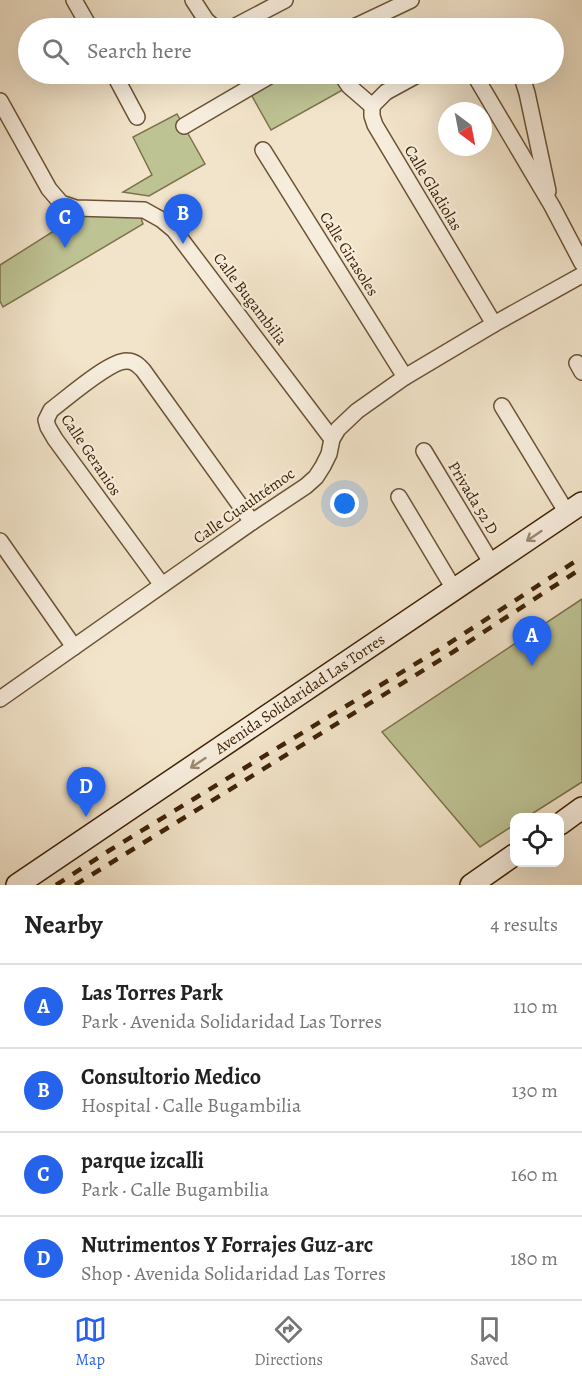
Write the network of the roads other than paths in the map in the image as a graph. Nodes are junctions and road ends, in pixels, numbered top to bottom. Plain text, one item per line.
1 (74, 0) edge
2 (193, 0) edge
3 (285, 0) edge
4 (411, 0) edge
5 (84, 18) edge
6 (205, 18) edge
7 (251, 18) edge
8 (373, 18) edge
9 (119, 84) edge
10 (256, 84) edge
11 (348, 84) edge
12 (401, 84) edge
13 (480, 84) edge
14 (524, 84) edge
15 (0, 101) edge
16 (372, 106) junction
17 (137, 117) dead end
18 (184, 126) dead end
19 (263, 150) dead end
20 (552, 206) junction
21 (582, 263) edge
22 (582, 275) edge
23 (494, 324) junction
24 (405, 377) junction
25 (502, 406) dead end
26 (332, 439) junction
27 (424, 451) dead end
28 (399, 497) dead end
29 (574, 508) edge
30 (252, 522) junction
31 (0, 541) edge
32 (492, 564) junction
33 (162, 585) junction
34 (454, 589) junction
35 (74, 647) junction
36 (0, 699) edge
37 (582, 808) edge
38 (564, 821) edge
39 (510, 858) edge
40 (17, 885) edge
41 (471, 885) edge

1 - 5 street
2 - 6 street
3 - 7 street
4 - 8 street
9 - 17 street
10 - 18 street
11 - 16 street
12 - 16 street
13 - 20 street
14 - 20 street
15 - 26 street, Calle Bugambilia
16 - 23 street, Calle Gladiolas
19 - 24 street, Calle Girasoles
20 - 21 street
22 - 23 street, Calle Cuauhtémoc
23 - 24 street, Calle Cuauhtémoc
24 - 26 street, Calle Cuauhtémoc
25 - 29 street
26 - 30 street, Calle Cuauhtémoc
27 - 32 street, Privada 52 D
28 - 34 street
29 -> 32 main road, Avenida Solidaridad Las Torres
30 - 33 street, Calle Cuauhtémoc
30 - 33 street, Calle Geranios
31 - 35 street
32 - 34 main road, Avenida Solidaridad Las Torres
33 - 35 street, Calle Cuauhtémoc
34 -> 40 main road, Avenida Solidaridad Las Torres
35 - 36 street, Calle Cuauhtémoc
37 - 38 main road
39 - 41 main road

